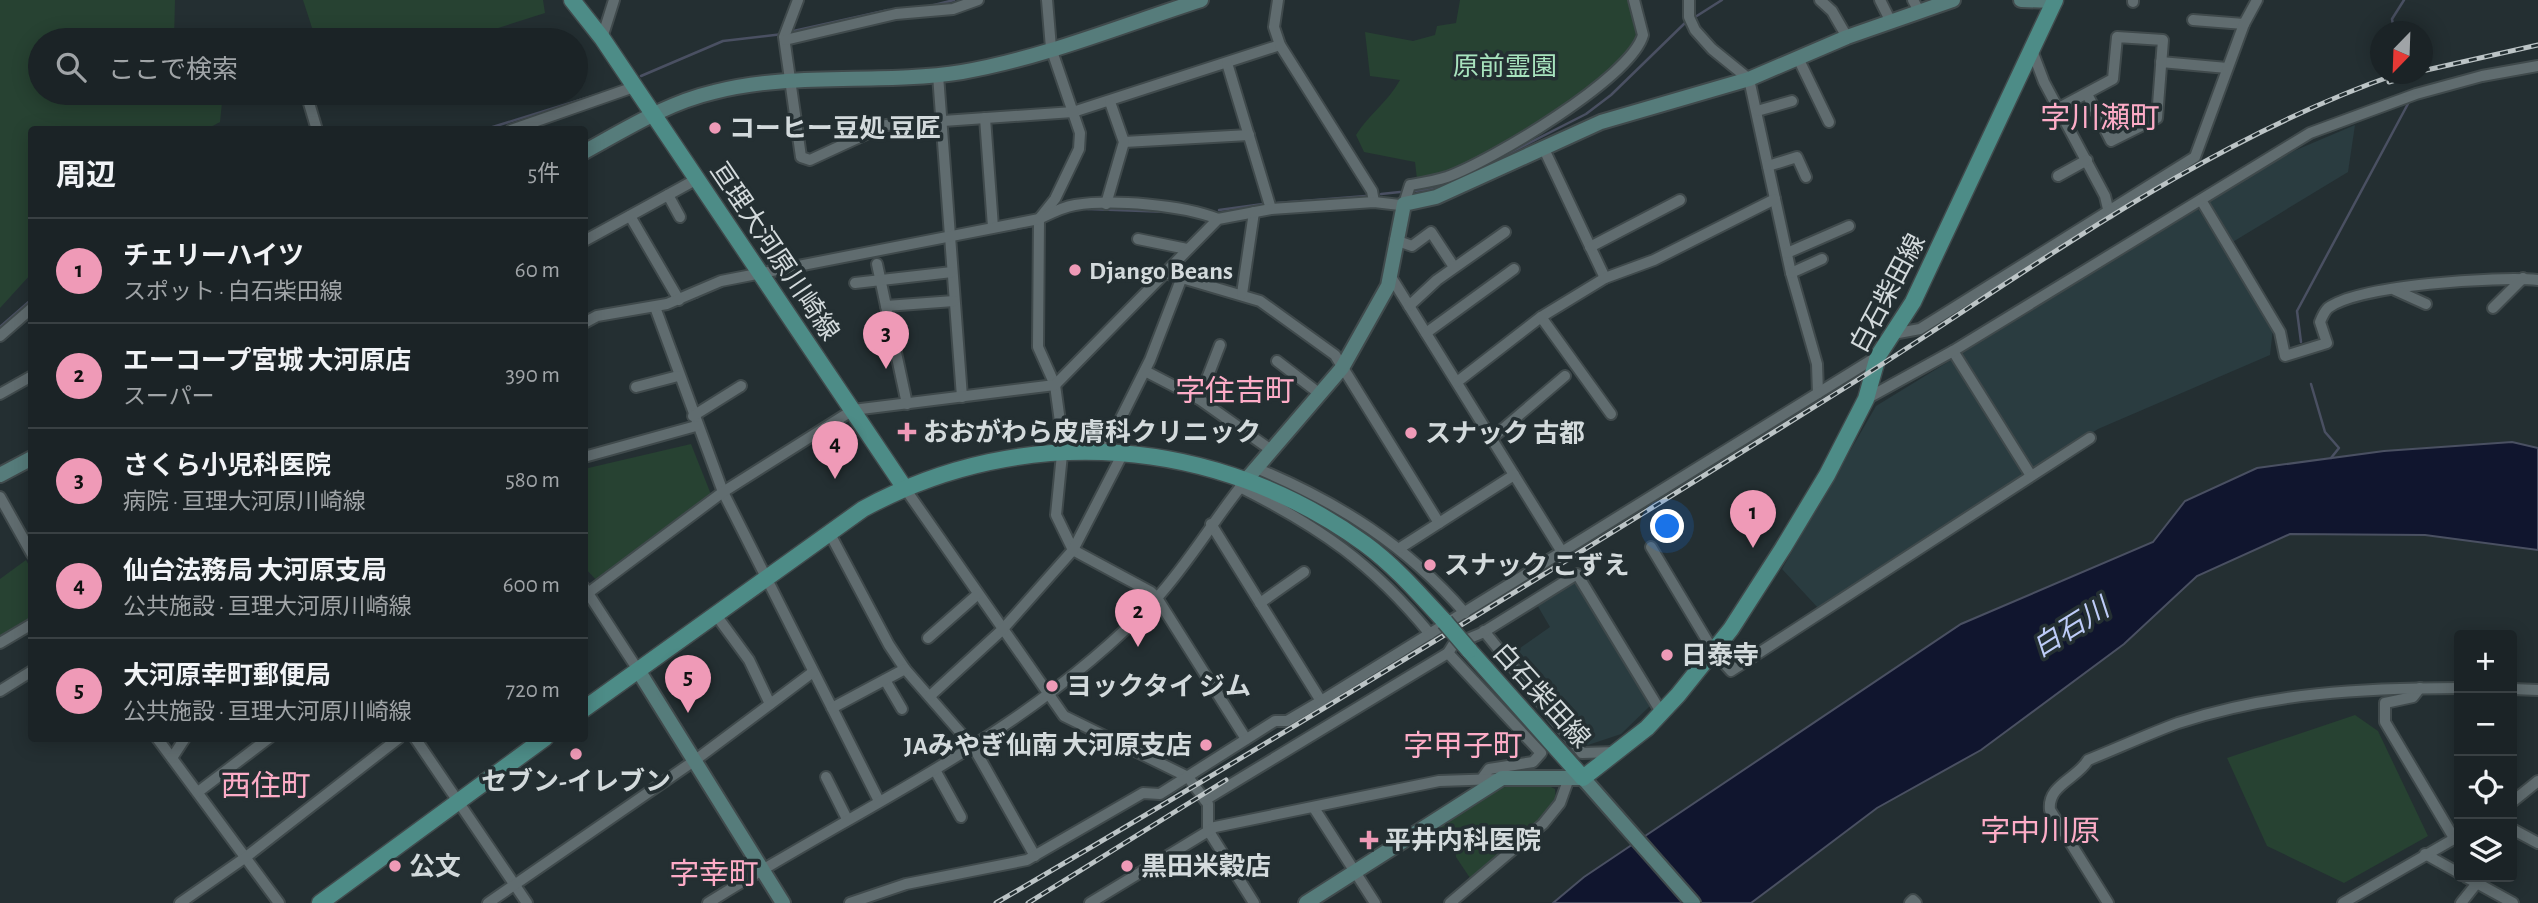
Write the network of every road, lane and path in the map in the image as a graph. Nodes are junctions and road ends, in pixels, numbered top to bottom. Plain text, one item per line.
1 (572, 0) edge
2 (614, 0) edge
3 (798, 0) edge
4 (978, 0) edge
5 (1047, 0) edge
6 (1201, 0) edge
7 (1278, 0) edge
8 (1634, 0) edge
9 (1689, 0) edge
10 (1820, 0) edge
11 (1880, 0) edge
12 (1953, 0) edge
13 (2021, 0) edge
14 (2257, 0) edge
15 (2055, 1) edge
16 (934, 6) edge
17 (1916, 6) edge
18 (2193, 19) dead end
19 (1891, 22) junction
20 (2244, 24) junction
21 (786, 35) junction
22 (1847, 37) junction
23 (602, 38) junction
24 (1280, 45) junction
25 (1051, 48) junction
26 (2033, 53) junction
27 (1799, 60) junction
28 (2161, 62) junction
29 (1227, 63) junction
30 (2538, 66) edge
31 (2227, 68) junction
32 (938, 75) junction
33 (1749, 79) junction
34 (791, 82) junction
35 (634, 88) junction
36 (2087, 94) junction
37 (1793, 101) dead end
38 (1110, 102) junction
39 (588, 104) edge
40 (310, 105) edge
41 (584, 105) edge
42 (2059, 108) junction
43 (1757, 111) junction
44 (1073, 112) junction
45 (653, 114) junction
46 (985, 118) junction
47 (942, 122) junction
48 (1829, 122) dead end
49 (316, 126) edge
50 (523, 126) edge
51 (1248, 135) junction
52 (1124, 142) junction
53 (1543, 147) junction
54 (588, 150) edge
55 (2087, 160) junction
56 (1768, 166) junction
57 (2058, 176) dead end
58 (1806, 177) dead end
59 (697, 179) junction
60 (668, 195) junction
61 (1680, 200) dead end
62 (1775, 200) junction
63 (2201, 200) junction
64 (1374, 202) junction
65 (1107, 204) junction
66 (1404, 204) junction
67 (1271, 209) junction
68 (1254, 212) junction
69 (2109, 214) junction
70 (630, 216) junction
71 (680, 217) dead end
72 (1040, 219) junction
73 (1218, 219) junction
74 (1849, 226) dead end
75 (993, 227) junction
76 (1505, 232) dead end
77 (950, 235) junction
78 (588, 239) edge
79 (1138, 239) dead end
80 (1395, 240) junction
81 (1590, 247) junction
82 (1187, 249) junction
83 (1787, 253) junction
84 (1822, 259) dead end
85 (877, 264) dead end
86 (1454, 267) junction
87 (1514, 269) dead end
88 (952, 272) junction
89 (1165, 273) junction
90 (1791, 273) junction
91 (760, 274) junction
92 (1391, 276) junction
93 (1182, 277) junction
94 (880, 278) junction
95 (1605, 278) junction
96 (2524, 278) junction
97 (2538, 280) edge
98 (855, 283) dead end
99 (2395, 290) junction
100 (1242, 294) junction
101 (679, 300) junction
102 (954, 301) junction
103 (2426, 304) dead end
104 (886, 306) junction
105 (1409, 306) junction
106 (2493, 307) dead end
107 (28, 311) edge
108 (656, 311) junction
109 (1541, 317) junction
110 (588, 321) edge
111 (1426, 333) junction
112 (1893, 334) junction
113 (0, 336) edge
114 (1220, 345) dead end
115 (1953, 351) junction
116 (1878, 356) junction
117 (1278, 361) dead end
118 (1342, 369) junction
119 (1144, 371) junction
120 (678, 376) junction
121 (1565, 376) dead end
122 (28, 378) edge
123 (1457, 383) junction
124 (1055, 385) junction
125 (741, 386) dead end
126 (636, 387) dead end
127 (1818, 393) junction
128 (0, 394) edge
129 (1320, 394) junction
130 (962, 397) junction
131 (1199, 399) junction
132 (1867, 400) junction
133 (907, 404) junction
134 (853, 410) junction
135 (1611, 414) dead end
136 (695, 421) junction
137 (2090, 438) dead end
138 (1491, 439) junction
139 (1272, 450) junction
140 (1063, 452) junction
141 (1104, 452) junction
142 (1123, 453) junction
143 (588, 456) edge
144 (28, 460) edge
145 (2029, 474) junction
146 (0, 475) edge
147 (1514, 475) junction
148 (1247, 479) junction
149 (904, 487) junction
150 (723, 492) junction
151 (0, 496) edge
152 (1439, 523) junction
153 (1211, 524) junction
154 (830, 531) junction
155 (28, 545) edge
156 (1651, 547) dead end
157 (1400, 548) junction
158 (1073, 550) junction
159 (1562, 552) junction
160 (1304, 572) dead end
161 (766, 578) junction
162 (588, 591) edge
163 (978, 594) junction
164 (588, 595) edge
165 (1157, 598) junction
166 (1260, 603) junction
167 (1465, 613) junction
168 (716, 615) junction
169 (28, 626) edge
170 (1002, 631) junction
171 (1484, 631) junction
172 (1430, 634) junction
173 (928, 638) dead end
174 (0, 643) edge
175 (1714, 652) junction
176 (1448, 653) junction
177 (905, 669) junction
178 (638, 670) junction
179 (813, 672) junction
180 (28, 674) edge
181 (885, 680) junction
182 (2420, 688) junction
183 (2454, 688) edge
184 (2517, 689) edge
185 (2538, 690) edge
186 (0, 691) edge
187 (1049, 695) junction
188 (930, 696) junction
189 (1321, 701) junction
190 (770, 704) junction
191 (588, 706) edge
192 (832, 708) junction
193 (902, 709) dead end
194 (1661, 712) junction
195 (1246, 739) junction
196 (160, 742) edge
197 (182, 742) edge
198 (264, 742) edge
199 (395, 742) edge
200 (418, 742) edge
201 (540, 742) edge
202 (974, 748) junction
203 (1616, 752) junction
204 (172, 758) junction
205 (694, 761) junction
206 (935, 770) junction
207 (826, 777) dead end
208 (1188, 777) junction
209 (1502, 778) junction
210 (1481, 780) junction
211 (2538, 781) edge
212 (1581, 782) junction
213 (198, 792) junction
214 (2517, 798) edge
215 (1205, 800) junction
216 (879, 801) junction
217 (457, 802) junction
218 (1314, 808) junction
219 (961, 817) dead end
220 (847, 819) junction
221 (1208, 830) junction
222 (2517, 832) edge
223 (2454, 834) edge
224 (2454, 838) edge
225 (2538, 843) edge
226 (2425, 854) junction
227 (1035, 856) junction
228 (246, 857) junction
229 (762, 870) junction
230 (2454, 870) edge
231 (1355, 872) junction
232 (2470, 882) edge
233 (2475, 882) edge
234 (514, 884) junction
235 (180, 903) edge
236 (279, 903) edge
237 (320, 903) edge
238 (488, 903) edge
239 (527, 903) edge
240 (709, 903) edge
241 (783, 903) edge
242 (850, 903) edge
243 (1090, 903) edge
244 (1254, 903) edge
245 (1307, 903) edge
246 (1375, 903) edge
247 (1450, 903) edge
248 (1693, 903) edge
249 (1910, 903) edge
250 (1916, 903) edge
251 (2108, 903) edge
252 (2343, 903) edge
253 (2461, 903) edge
254 (2513, 903) edge

1 - 23 main road, 亘理大河原川崎線
2 - 23 street
3 - 21 street
4 - 16 street
5 - 25 street
6 - 25 street
7 - 24 street
8 - 66 street
9 - 33 street
10 - 22 street
11 - 19 street
12 - 17 street
13 - 15 street
14 - 20 street
15 - 26 main road, 白石柴田線
16 - 21 street
17 - 19 street
18 - 20 street
19 - 22 street
20 - 31 street
21 - 34 street
22 - 27 street
23 - 35 main road, 亘理大河原川崎線
24 - 29 street
24 - 64 street
25 - 32 street
25 - 44 street
26 - 42 street
26 - 112 main road, 白石柴田線
27 - 33 street
27 - 48 street
28 - 31 street
28 - 36 street
28 - 36 street
29 - 38 street
29 - 51 street
30 - 63 street
31 - 69 street
32 - 34 street
32 - 47 street
33 - 43 street
33 - 53 street
34 - 45 street
34 - 47 street
35 - 39 street
35 - 45 main road, 亘理大河原川崎線
36 - 42 street
37 - 43 street
38 - 44 street
38 - 52 street
40 - 49 street
41 - 50 street
42 - 55 street
43 - 56 street
44 - 46 street
44 - 72 street
45 - 54 street
45 - 59 main road, 亘理大河原川崎線
46 - 47 street
46 - 75 street
47 - 77 street
51 - 52 street
51 - 67 street
52 - 65 street
53 - 66 street
53 - 81 street
55 - 57 street
55 - 69 street
56 - 58 street
56 - 62 street
59 - 60 street
59 - 91 main road, 亘理大河原川崎線
60 - 70 street
60 - 71 street
61 - 81 street
62 - 83 street
62 - 95 street
63 - 99 street
63 - 115 street
64 - 66 street
64 - 67 street
65 - 72 street
65 - 73 street
66 - 80 street
67 - 68 street
68 - 73 street
68 - 100 street
69 - 112 street
70 - 78 street
70 - 101 street
72 - 75 street
72 - 124 street
73 - 82 street
74 - 83 street
75 - 77 street
76 - 86 street
77 - 88 street
77 - 91 street
79 - 82 street
80 - 86 street
80 - 92 street
81 - 95 street
82 - 89 street
83 - 90 street
84 - 90 street
85 - 94 street
86 - 105 street
87 - 111 street
88 - 94 street
88 - 102 street
89 - 93 street
89 - 124 street
90 - 127 street
91 - 101 street
91 - 134 main road, 亘理大河原川崎線
92 - 105 street
92 - 118 street
93 - 100 street
93 - 119 street
94 - 98 street
94 - 104 street
95 - 109 street
96 - 97 street
96 - 99 street
96 - 106 street
99 - 103 street
100 - 118 street
101 - 108 street
102 - 104 street
102 - 130 street
104 - 133 street
105 - 111 street
107 - 113 street
108 - 110 street
108 - 120 street
109 - 123 street
109 - 135 street
111 - 123 street
112 - 116 main road, 白石柴田線
114 - 131 street
115 - 132 street
115 - 145 street
116 - 127 street
116 - 132 main road, 白石柴田線
117 - 129 street
118 - 129 street
118 - 152 street
119 - 131 street
119 - 141 street
120 - 126 street
120 - 136 street
121 - 138 street
122 - 128 street
123 - 138 street
124 - 130 street
124 - 140 street
125 - 136 street
127 - 159 street
129 - 139 street
130 - 133 street
131 - 139 street
132 - 175 main road, 白石柴田線
133 - 134 street
134 - 149 main road, 亘理大河原川崎線
134 - 150 street
136 - 143 street
136 - 150 street
137 - 145 street
138 - 147 street
139 - 148 street
140 - 141 main road, 白石柴田線
140 - 149 main road, 白石柴田線
140 - 158 street
141 - 142 main road, 白石柴田線
142 - 148 main road, 白石柴田線
142 - 158 street
144 - 146 street
145 - 175 street
147 - 152 street
147 - 159 street
148 - 153 street
148 - 157 street
148 - 172 street
148 - 212 main road, 白石柴田線, bridge
149 - 154 main road
149 - 163 street
150 - 161 street
150 - 162 street
151 - 155 street
152 - 157 street
153 - 165 street
153 - 166 street
154 - 161 main road
154 - 177 street
156 - 175 street
157 - 167 street
158 - 165 street
158 - 170 street
159 - 167 street
160 - 166 street
161 - 168 main road
161 - 179 street
163 - 170 street
163 - 173 street
164 - 178 street
165 - 187 street
165 - 195 street
166 - 189 street
167 - 172 street
168 - 178 main road
168 - 190 street
169 - 174 street
170 - 187 street
170 - 188 street
171 - 176 street
171 - 194 street
171 - 203 street
172 - 189 street
175 - 194 main road, 白石柴田線
176 - 210 street
176 - 215 street
177 - 181 street
177 - 188 street
178 - 191 main road
178 - 205 street
179 - 190 street
179 - 192 street
180 - 186 street
181 - 192 street
181 - 193 street
182 - 183 street
182 - 223 street
182 - 251 street
184 - 185 street
187 - 202 street
187 - 208 street
188 - 202 street
189 - 195 street
190 - 205 street
192 - 216 street
194 - 203 main road, 白石柴田線
195 - 208 street
196 - 204 street
197 - 204 street
198 - 213 street
199 - 228 street
200 - 217 street
201 - 217 main road
202 - 206 street
202 - 227 street
203 - 212 main road, 白石柴田線
204 - 213 street
205 - 229 street
205 - 234 street
206 - 216 street
206 - 219 street
207 - 220 street
208 - 215 street
208 - 227 street
209 - 210 street
209 - 212 street
209 - 231 street
210 - 218 street
211 - 214 street
212 - 247 street
212 - 248 street
213 - 228 street
215 - 221 street
216 - 220 street
217 - 234 street
217 - 237 main road
218 - 221 street
218 - 231 street
220 - 229 street
221 - 243 street
221 - 244 street
222 - 225 street
224 - 226 street
226 - 230 street
226 - 252 street
227 - 242 street
228 - 235 street
228 - 236 street
229 - 240 street
229 - 241 street
231 - 245 street
231 - 246 street
232 - 253 street
233 - 254 street
234 - 238 street
234 - 239 street
249 - 250 street

